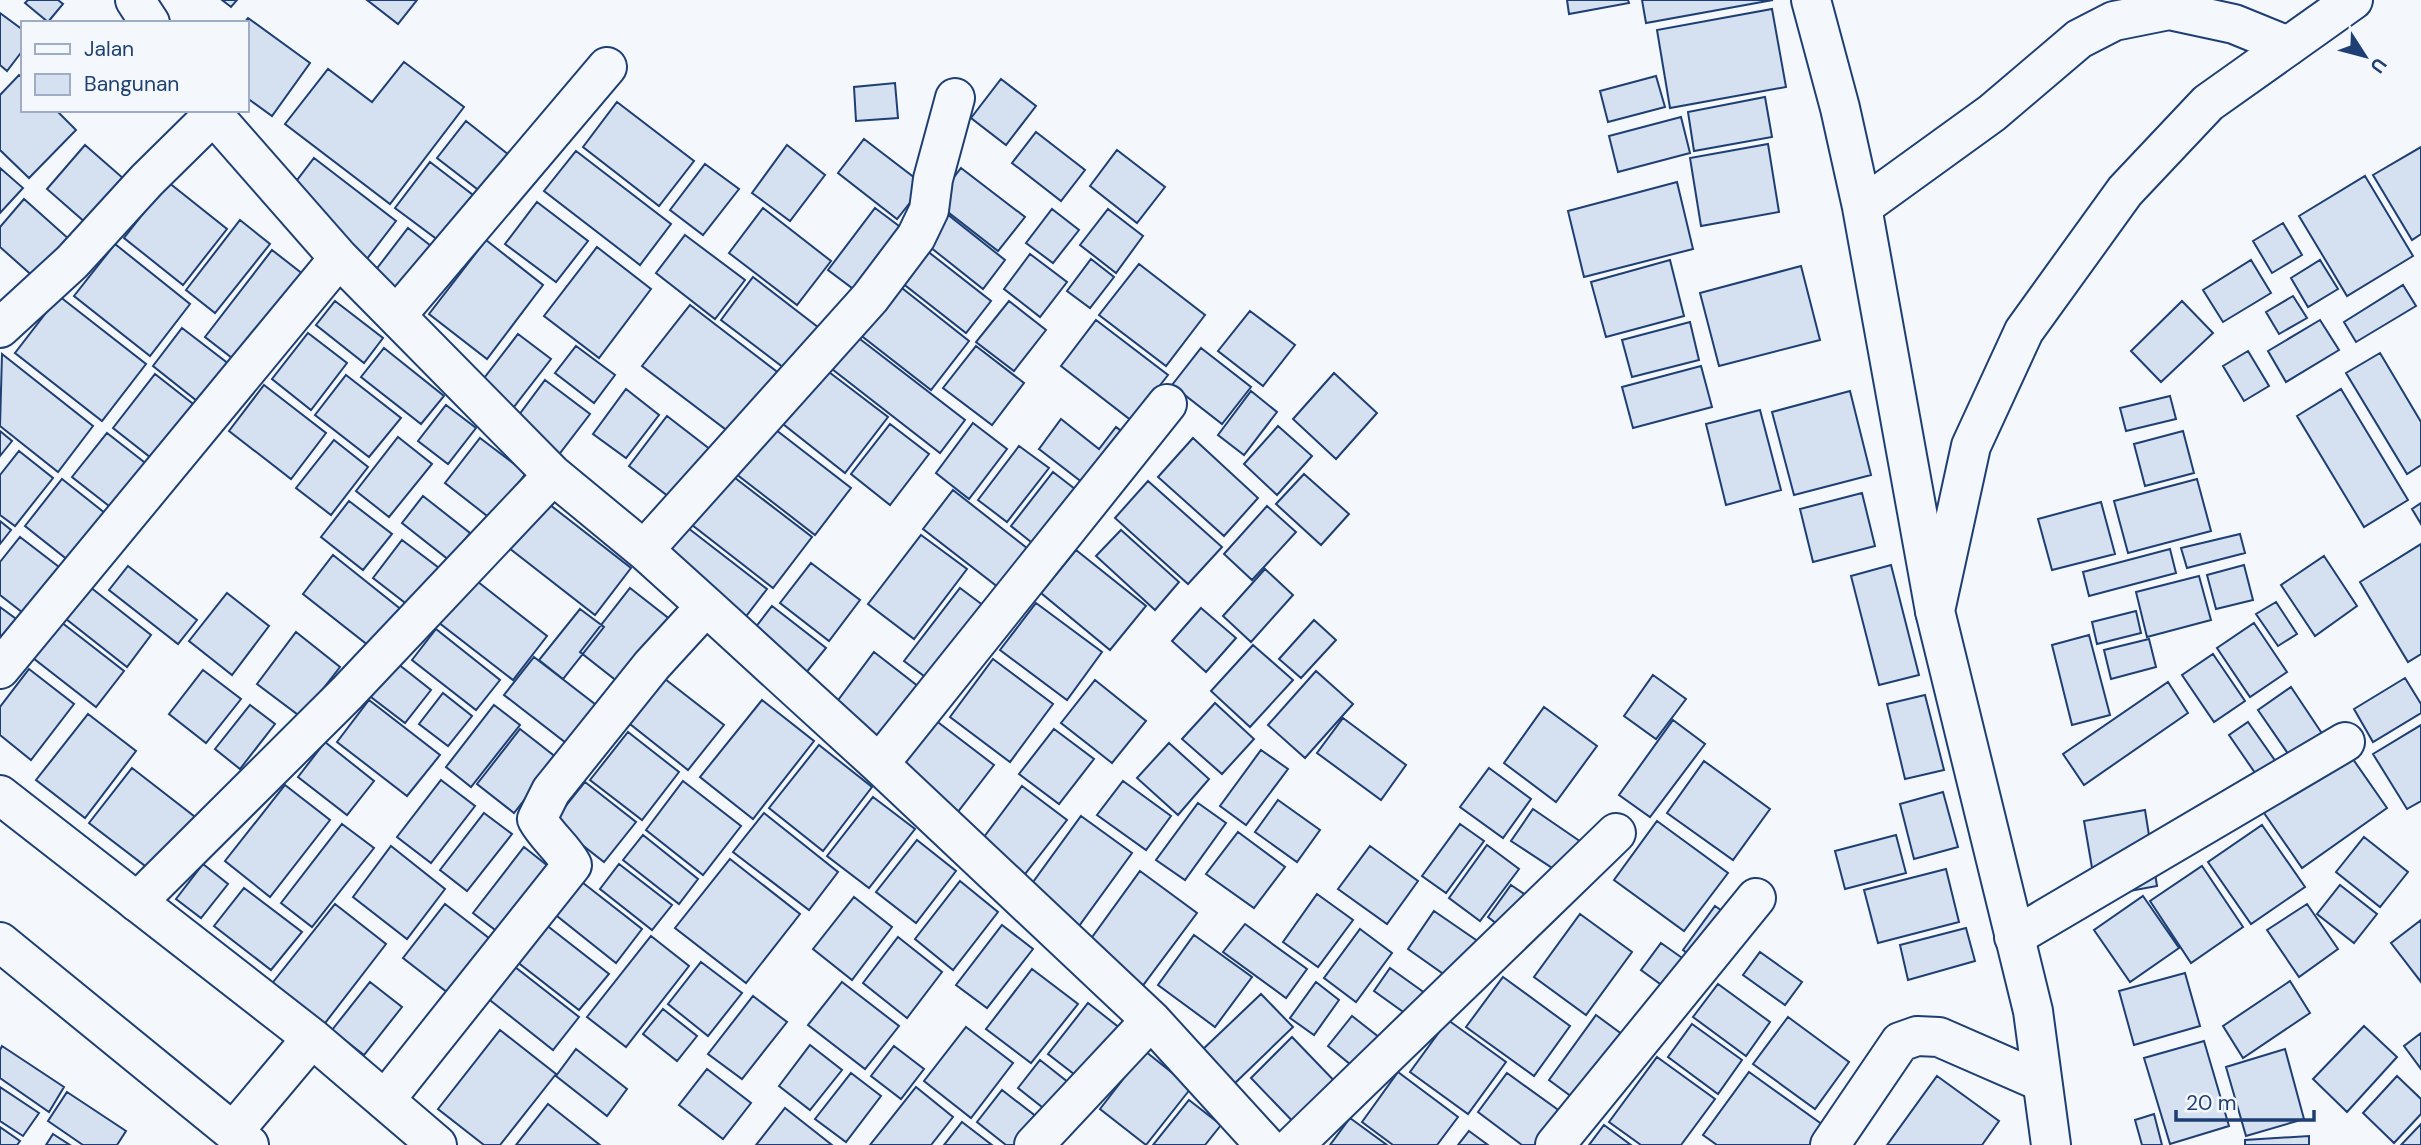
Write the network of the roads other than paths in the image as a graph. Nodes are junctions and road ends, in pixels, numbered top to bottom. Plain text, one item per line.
1 (135, 0) edge
2 (1811, 0) edge
3 (2353, 0) edge
4 (149, 21) edge
5 (2288, 46) junction
6 (607, 67) dead end
7 (954, 98) dead end
8 (211, 113) edge
9 (1862, 207) junction
10 (339, 258) junction
11 (397, 316) junction
12 (0, 328) edge
13 (1167, 404) dead end
14 (554, 475) junction
15 (644, 550) junction
16 (706, 606) junction
17 (1935, 611) junction
18 (0, 669) edge
19 (2345, 742) dead end
20 (879, 764) junction
21 (0, 796) edge
22 (1616, 833) dead end
23 (1756, 898) dead end
24 (137, 902) junction
25 (2014, 937) junction
26 (0, 942) edge
27 (1152, 1020) junction
28 (313, 1038) junction
29 (2042, 1083) junction
30 (385, 1100) junction
31 (241, 1138) edge
32 (437, 1145) edge
33 (1034, 1145) edge
34 (1265, 1145) edge
35 (1294, 1145) edge
36 (1555, 1145) edge
37 (1830, 1145) edge
38 (2051, 1145) edge

1 - 4 main road
2 - 9 main road
3 - 5 main road
5 - 9 main road
5 - 17 main road
6 - 11 main road
7 - 15 main road
8 - 10 main road
8 - 12 main road
9 - 17 main road
10 - 11 main road
10 - 18 main road
11 - 14 main road
13 - 20 main road
14 - 15 main road
14 - 24 main road
15 - 16 main road
16 - 20 main road
16 - 30 main road
17 - 25 main road
19 - 25 main road
20 - 27 main road
21 - 24 main road
22 - 35 main road
23 - 36 main road
24 - 28 main road
25 - 29 main road
26 - 31 main road
27 - 33 main road
27 - 34 main road
28 - 30 main road
28 - 31 main road
29 - 37 main road
29 - 38 main road
30 - 32 main road

